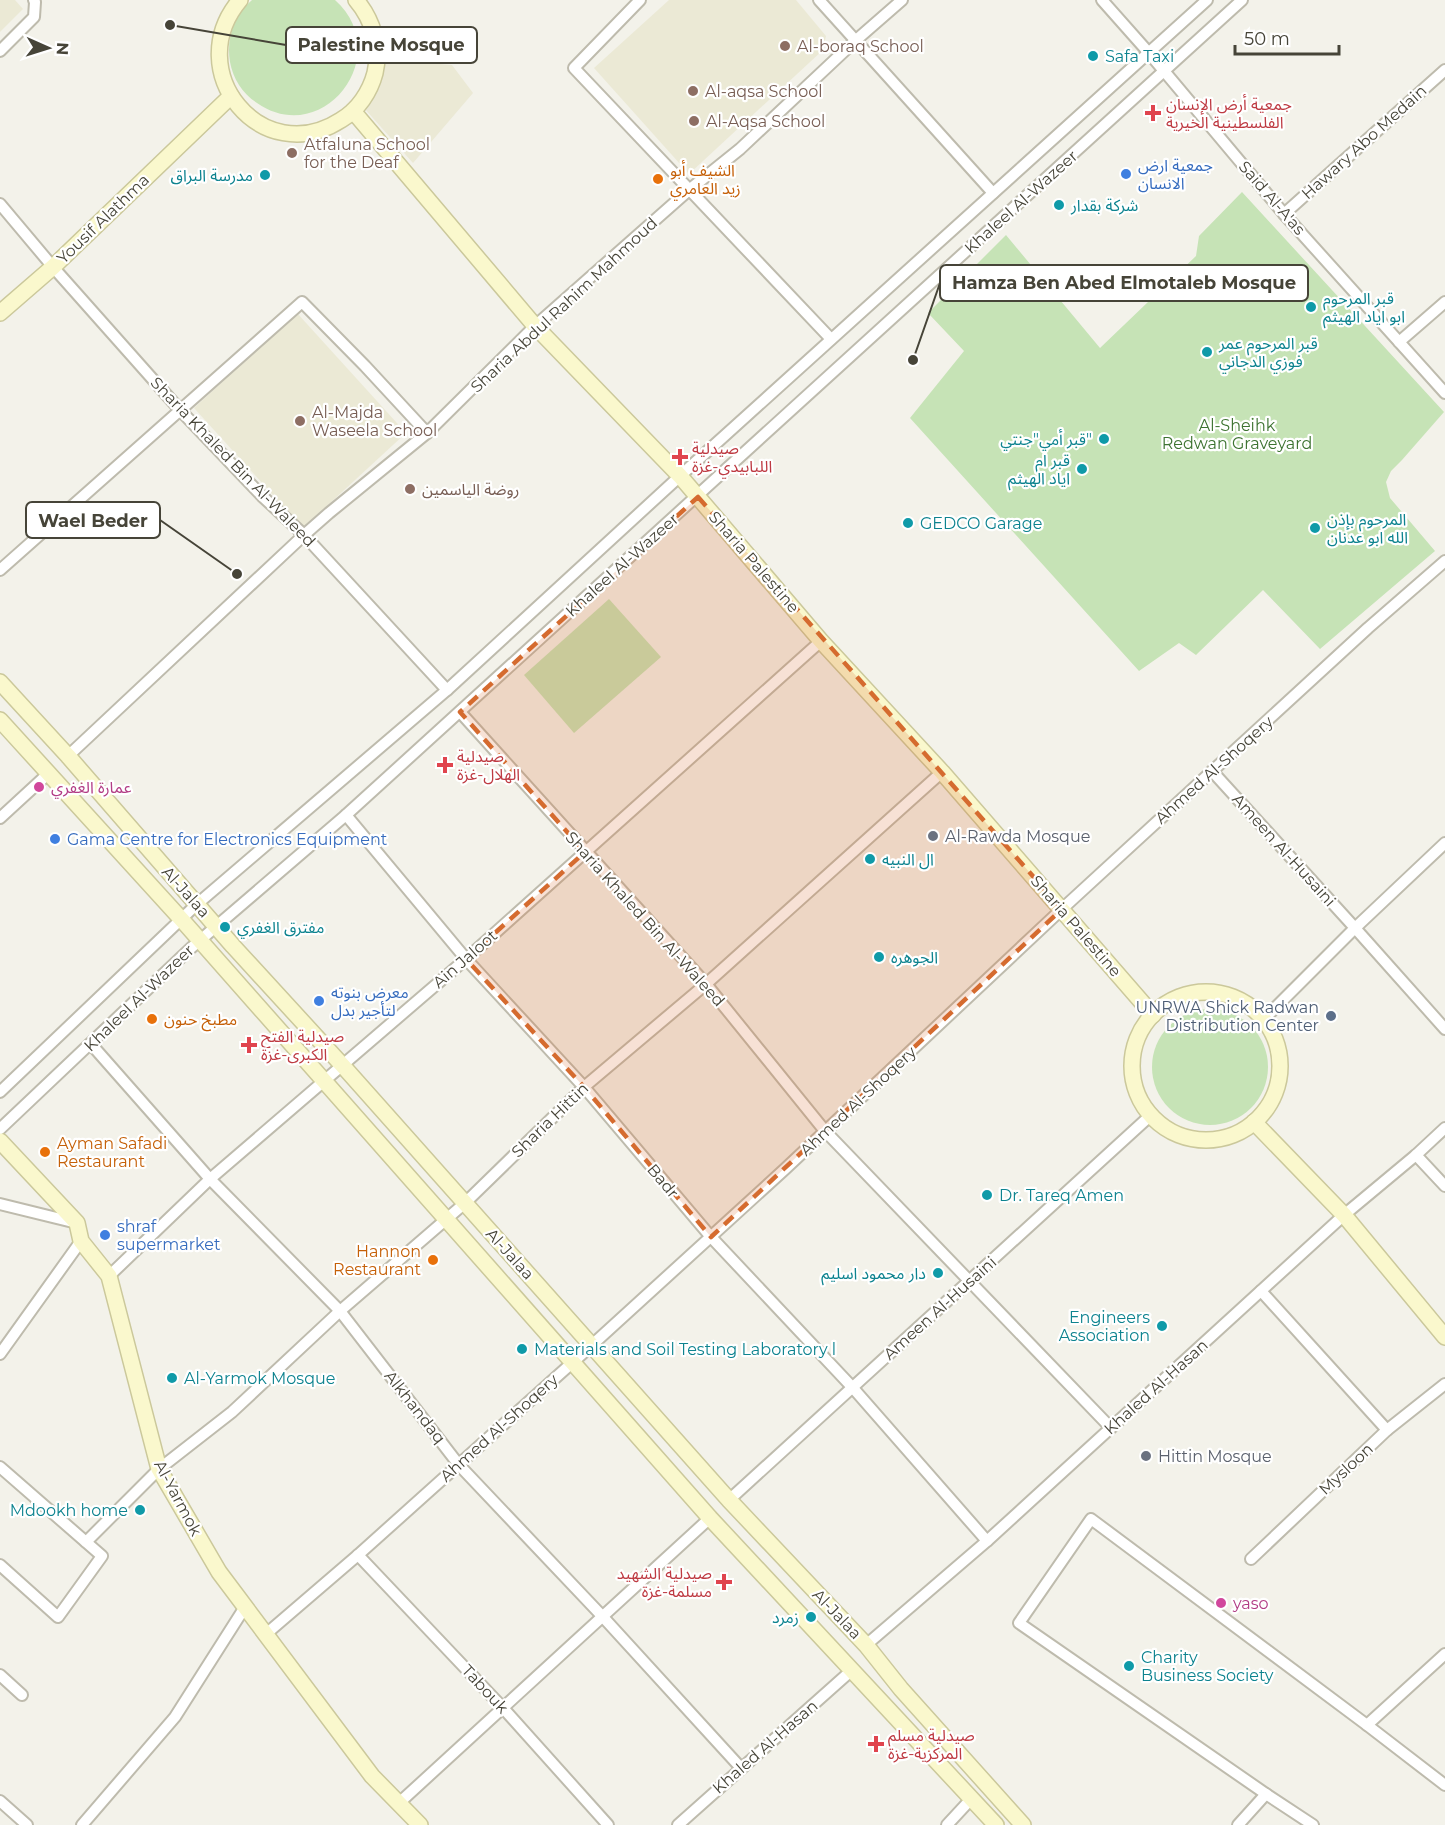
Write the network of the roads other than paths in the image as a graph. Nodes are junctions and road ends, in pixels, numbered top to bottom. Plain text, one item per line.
1 (34, 0) edge
2 (240, 0) edge
3 (356, 0) edge
4 (640, 0) edge
5 (819, 0) edge
6 (902, 0) edge
7 (1102, 0) edge
8 (1207, 0) edge
9 (1242, 0) edge
10 (855, 41) junction
11 (0, 51) edge
12 (1149, 53) junction
13 (1445, 70) edge
14 (1164, 71) junction
15 (231, 96) junction
16 (353, 111) junction
17 (689, 190) junction
18 (993, 193) junction
19 (0, 204) edge
20 (1284, 214) junction
21 (53, 267) junction
22 (1445, 302) edge
23 (0, 313) edge
24 (535, 326) junction
25 (831, 339) junction
26 (1399, 342) junction
27 (1445, 393) edge
28 (180, 410) junction
29 (427, 433) junction
30 (680, 476) junction
31 (698, 497) junction
32 (304, 535) junction
33 (1445, 561) edge
34 (0, 570) edge
35 (821, 641) junction
36 (0, 682) edge
37 (447, 690) junction
38 (460, 712) junction
39 (0, 720) edge
40 (68, 756) junction
41 (1212, 771) junction
42 (942, 772) junction
43 (49, 773) junction
44 (346, 815) junction
45 (0, 818) edge
46 (1445, 843) edge
47 (585, 852) junction
48 (196, 905) junction
49 (1062, 909) junction
50 (182, 920) junction
51 (216, 925) junction
52 (1355, 928) junction
53 (199, 940) junction
54 (466, 959) junction
55 (706, 984) junction
56 (1153, 1015) junction
57 (1263, 1020) junction
58 (1445, 1029) edge
59 (91, 1044) junction
60 (343, 1066) junction
61 (325, 1082) junction
62 (584, 1087) junction
63 (0, 1092) edge
64 (1151, 1115) junction
65 (1254, 1122) junction
66 (1445, 1128) edge
67 (0, 1129) edge
68 (825, 1131) junction
69 (0, 1141) edge
70 (1416, 1155) junction
71 (210, 1179) junction
72 (1445, 1186) edge
73 (465, 1203) junction
74 (0, 1204) edge
75 (1344, 1215) junction
76 (447, 1218) junction
77 (77, 1223) junction
78 (711, 1237) junction
79 (81, 1241) junction
80 (109, 1276) junction
81 (969, 1281) junction
82 (1261, 1291) junction
83 (340, 1311) junction
84 (1445, 1337) edge
85 (592, 1346) junction
86 (0, 1354) edge
87 (572, 1362) junction
88 (1445, 1384) edge
89 (853, 1388) junction
90 (1111, 1428) junction
91 (1387, 1430) junction
92 (459, 1465) junction
93 (0, 1467) edge
94 (159, 1468) junction
95 (729, 1500) junction
96 (710, 1518) junction
97 (987, 1541) junction
98 (86, 1542) junction
99 (358, 1555) junction
100 (1251, 1559) dead end
101 (0, 1565) edge
102 (245, 1607) junction
103 (603, 1617) junction
104 (266, 1634) junction
105 (866, 1645) junction
106 (1445, 1654) edge
107 (852, 1670) junction
108 (0, 1676) edge
109 (22, 1695) dead end
110 (503, 1708) junction
111 (1367, 1725) junction
112 (741, 1768) junction
113 (1445, 1785) edge
114 (1266, 1794) junction
115 (972, 1798) junction
116 (0, 1801) edge
117 (399, 1803) junction
118 (27, 1825) edge
119 (82, 1825) edge
120 (420, 1825) edge
121 (608, 1825) edge
122 (678, 1825) edge
123 (947, 1825) edge
124 (996, 1825) edge
125 (1023, 1825) edge
126 (1238, 1825) edge
127 (1313, 1825) edge

1 - 11 street
2 - 15 street
3 - 16 street
4 - 17 street
5 - 10 street
6 - 10 street, Sharia Abdul Rahim Mahmoud
7 - 12 street, Said Al-A'as
8 - 12 street, Khaleel Al-Wazeer
9 - 14 street, Khaleel Al-Wazeer
10 - 17 street, Sharia Abdul Rahim Mahmoud
10 - 18 street
12 - 14 street, Said Al-A'as
12 - 18 street, Khaleel Al-Wazeer
13 - 20 street, Hawary Abo Medain
14 - 20 street, Said Al-A'as
14 - 31 street, Khaleel Al-Wazeer
15 - 16 street
15 - 21 street, Yousif Alathma
16 - 24 street, Sharia Palestine
17 - 24 street, Sharia Abdul Rahim Mahmoud
17 - 25 street
18 - 25 street, Khaleel Al-Wazeer
19 - 21 street, Sharia Khaled Bin Al-Waleed
20 - 26 street, Said Al-A'as
21 - 23 street, Yousif Alathma
21 - 28 street, Sharia Khaled Bin Al-Waleed
22 - 26 street
24 - 29 street, Sharia Abdul Rahim Mahmoud
24 - 30 street, Sharia Palestine
25 - 30 street, Khaleel Al-Wazeer
26 - 27 street, Said Al-A'as
28 - 29 street
28 - 32 street, Sharia Khaled Bin Al-Waleed
28 - 34 street
29 - 32 street, Sharia Abdul Rahim Mahmoud
30 - 31 street, Sharia Palestine
30 - 37 street, Khaleel Al-Wazeer
31 - 35 street, Sharia Palestine
31 - 38 street, Khaleel Al-Wazeer
32 - 37 street, Sharia Khaled Bin Al-Waleed
32 - 40 street, Sharia Abdul Rahim Mahmoud
33 - 41 street, Ahmed Al-Shoqery
35 - 42 street, Sharia Palestine
35 - 47 street, Ain Jaloot
36 - 40 street, Al-Jalaa
37 - 48 street, Khaleel Al-Wazeer
38 - 44 street, Khaleel Al-Wazeer
38 - 47 street, Sharia Khaled Bin Al-Waleed
39 - 43 street, Al-Jalaa
40 - 48 street, Al-Jalaa
41 - 49 street, Ahmed Al-Shoqery
41 - 52 street, Ameen Al-Husaini
42 - 49 street, Sharia Palestine
42 - 55 street, Sharia Hittin
43 - 45 street
43 - 50 street, Al-Jalaa
44 - 51 street, Khaleel Al-Wazeer
44 - 54 street, Badr
46 - 52 street
47 - 54 street, Ain Jaloot
47 - 55 street, Sharia Khaled Bin Al-Waleed
48 - 50 street, Khaleel Al-Wazeer
48 - 51 street, Al-Jalaa
49 - 56 street, Sharia Palestine
49 - 68 street, Ahmed Al-Shoqery
50 - 53 street, Al-Jalaa
50 - 63 street, Khaleel Al-Wazeer
51 - 53 street, Khaleel Al-Wazeer
51 - 60 street, Al-Jalaa
52 - 57 street
52 - 58 street, Ameen Al-Husaini
53 - 59 street, Khaleel Al-Wazeer
53 - 61 street, Al-Jalaa
54 - 60 street, Ain Jaloot
54 - 62 street, Badr
55 - 62 street, Sharia Hittin
55 - 68 street, Sharia Khaled Bin Al-Waleed
56 - 57 street
56 - 64 street
57 - 65 street
59 - 67 street, Khaleel Al-Wazeer
59 - 71 street, Alkhandaq
60 - 61 street, Ain Jaloot
60 - 73 street, Al-Jalaa
61 - 71 street, Ain Jaloot
61 - 76 street, Al-Jalaa
62 - 73 street, Sharia Hittin
62 - 78 street, Badr
64 - 65 street
64 - 81 street, Ameen Al-Husaini
65 - 75 street
66 - 70 street, Khaled Al-Hasan
68 - 78 street, Ahmed Al-Shoqery
68 - 81 street, Sharia Khaled Bin Al-Waleed
69 - 77 street
70 - 72 street
70 - 75 street, Khaled Al-Hasan
71 - 80 street, Ain Jaloot
71 - 83 street, Alkhandaq
73 - 76 street, Sharia Hittin
73 - 85 street, Al-Jalaa
74 - 77 street
75 - 82 street, Khaled Al-Hasan
75 - 84 street
76 - 83 street, Sharia Hittin
76 - 87 street, Al-Jalaa
77 - 79 street, Al-Yarmok
78 - 85 street, Ahmed Al-Shoqery
78 - 89 street, Badr
79 - 80 street, Al-Yarmok
79 - 86 street
80 - 94 street, Al-Yarmok
81 - 89 street, Ameen Al-Husaini
81 - 90 street, Sharia Khaled Bin Al-Waleed
82 - 90 street, Khaled Al-Hasan
82 - 91 street
83 - 92 street, Alkhandaq
83 - 94 street, Sharia Hittin
85 - 87 street, Ahmed Al-Shoqery
85 - 95 street, Al-Jalaa
87 - 92 street, Ahmed Al-Shoqery
87 - 96 street, Al-Jalaa
88 - 91 street, Mysloon
89 - 95 street, Ameen Al-Husaini
89 - 97 street, Badr
90 - 97 street, Khaled Al-Hasan
91 - 100 street, Mysloon
92 - 99 street, Ahmed Al-Shoqery
92 - 103 street, Alkhandaq
93 - 98 street
94 - 98 street, Sharia Hittin
94 - 102 street, Al-Yarmok
95 - 105 street, Al-Jalaa
96 - 103 street
96 - 107 street, Al-Jalaa
97 - 105 street, Khaled Al-Hasan
98 - 101 street
99 - 104 street, Ahmed Al-Shoqery
99 - 110 street, Tabouk
102 - 104 street, Al-Yarmok
102 - 119 street
103 - 110 street
103 - 112 street, Alkhandaq
104 - 117 street, Al-Yarmok
105 - 125 street, Al-Jalaa
106 - 111 street
107 - 112 street, Khaled Al-Hasan
107 - 115 street, Al-Jalaa
108 - 109 street
110 - 117 street
110 - 121 street, Tabouk
111 - 113 street
111 - 114 street
112 - 122 street, Khaled Al-Hasan
114 - 126 street
114 - 127 street
115 - 123 street
115 - 124 street, Al-Jalaa
116 - 118 street
117 - 120 street, Al-Yarmok

